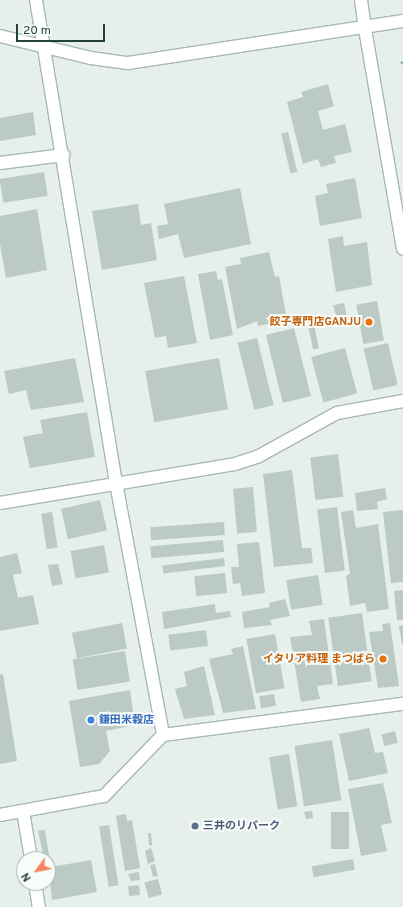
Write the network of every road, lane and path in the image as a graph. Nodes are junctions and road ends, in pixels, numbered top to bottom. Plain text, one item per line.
1 (36, 0) edge
2 (361, 0) edge
3 (403, 21) edge
4 (365, 28) junction
5 (0, 36) edge
6 (45, 47) junction
7 (62, 155) junction
8 (0, 163) edge
9 (403, 249) edge
10 (403, 401) edge
11 (116, 483) junction
12 (0, 503) edge
13 (403, 704) edge
14 (162, 735) junction
15 (22, 811) junction
16 (0, 815) edge
17 (30, 851) edge
18 (36, 891) edge
19 (39, 907) edge

1 - 6 street
2 - 4 street
3 - 4 street
4 - 6 street
4 - 9 street
5 - 6 street
6 - 7 street
7 - 8 street
7 - 11 street
10 - 11 street
11 - 12 street
11 - 14 street
13 - 14 street
14 - 15 street
15 - 16 street
15 - 17 street
18 - 19 street

